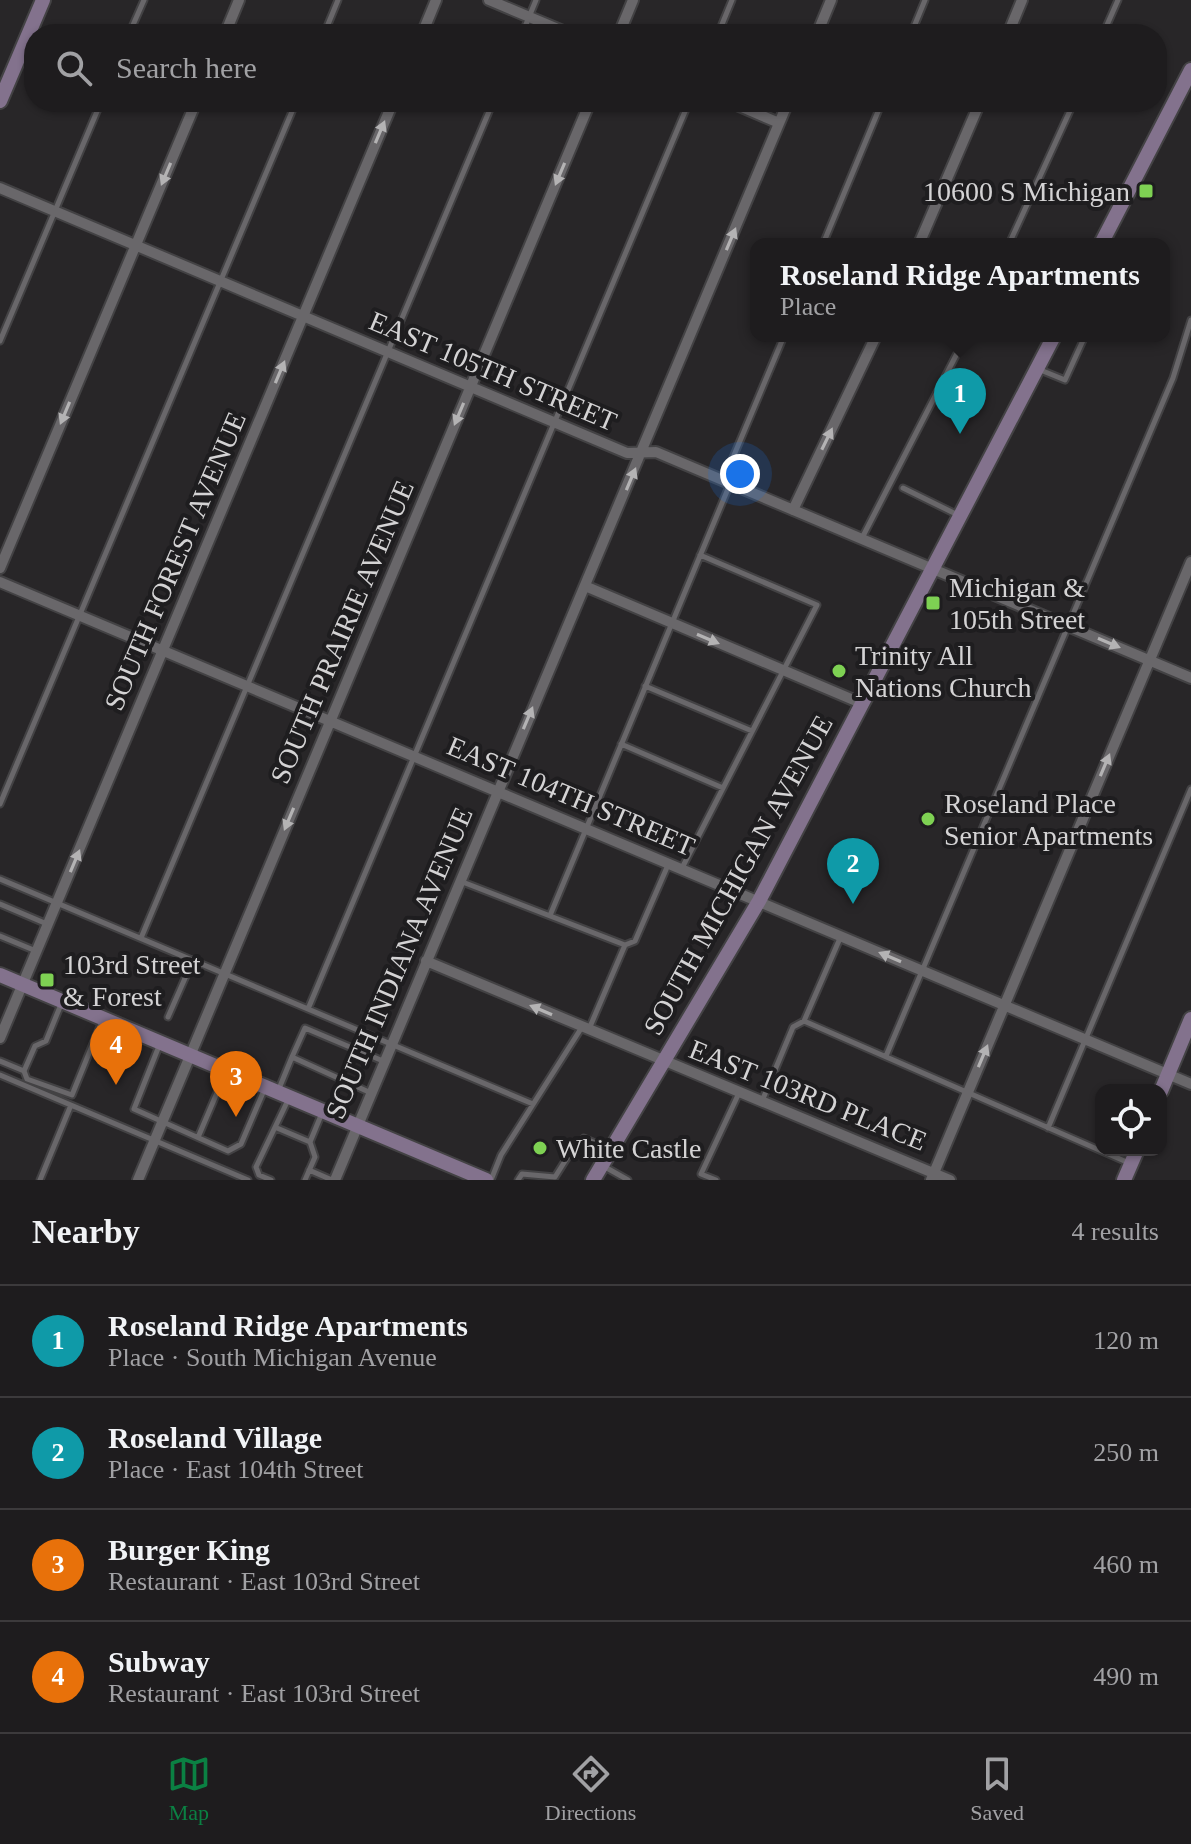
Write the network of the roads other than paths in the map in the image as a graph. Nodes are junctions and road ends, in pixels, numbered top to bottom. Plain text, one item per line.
1 (43, 0) edge
2 (144, 0) edge
3 (239, 0) edge
4 (338, 0) edge
5 (436, 0) edge
6 (489, 0) edge
7 (536, 0) edge
8 (633, 0) edge
9 (732, 0) edge
10 (831, 0) edge
11 (925, 0) edge
12 (1022, 0) edge
13 (1118, 0) edge
14 (529, 17) junction
15 (33, 24) edge
16 (133, 24) edge
17 (229, 24) edge
18 (328, 24) edge
19 (426, 24) edge
20 (526, 24) edge
21 (546, 24) edge
22 (623, 24) edge
23 (722, 24) edge
24 (821, 24) edge
25 (915, 24) edge
26 (1012, 24) edge
27 (1107, 24) edge
28 (24, 45) edge
29 (1191, 70) edge
30 (0, 101) edge
31 (97, 112) edge
32 (192, 112) edge
33 (292, 112) edge
34 (389, 112) edge
35 (489, 112) edge
36 (586, 112) edge
37 (685, 112) edge
38 (753, 112) edge
39 (784, 112) edge
40 (878, 112) edge
41 (976, 112) edge
42 (1069, 112) edge
43 (779, 123) junction
44 (0, 188) edge
45 (55, 211) junction
46 (825, 238) edge
47 (922, 238) edge
48 (1012, 238) edge
49 (1104, 238) edge
50 (136, 245) junction
51 (221, 281) junction
52 (303, 316) junction
53 (1191, 320) edge
54 (0, 341) edge
55 (782, 342) edge
56 (873, 342) edge
57 (963, 342) edge
58 (1051, 342) edge
59 (1082, 342) edge
60 (387, 352) junction
61 (1037, 369) junction
62 (470, 387) junction
63 (555, 423) junction
64 (642, 453) junction
65 (727, 482) junction
66 (903, 488) dead end
67 (793, 510) junction
68 (961, 517) junction
69 (862, 539) junction
70 (700, 555) junction
71 (1191, 562) edge
72 (0, 568) edge
73 (933, 569) junction
74 (0, 582) edge
75 (585, 586) junction
76 (79, 615) junction
77 (672, 623) junction
78 (1067, 626) junction
79 (164, 651) junction
80 (1149, 660) junction
81 (784, 670) junction
82 (1191, 678) edge
83 (247, 686) junction
84 (645, 686) junction
85 (863, 704) junction
86 (331, 721) junction
87 (752, 731) junction
88 (621, 744) junction
89 (414, 756) junction
90 (723, 788) junction
91 (1191, 789) edge
92 (497, 791) junction
93 (0, 804) edge
94 (585, 828) junction
95 (669, 864) junction
96 (682, 869) junction
97 (0, 879) edge
98 (459, 880) junction
99 (759, 901) junction
100 (57, 903) junction
101 (0, 904) edge
102 (551, 913) junction
103 (48, 925) junction
104 (0, 936) edge
105 (841, 936) junction
106 (141, 938) junction
107 (625, 945) junction
108 (37, 952) junction
109 (193, 960) junction
110 (426, 961) junction
111 (923, 971) junction
112 (224, 974) junction
113 (0, 975) edge
114 (23, 985) junction
115 (62, 1001) junction
116 (1005, 1005) junction
117 (308, 1009) junction
118 (168, 1017) dead end
119 (103, 1018) junction
120 (1191, 1019) edge
121 (804, 1021) junction
122 (585, 1028) junction
123 (0, 1036) edge
124 (1086, 1040) junction
125 (161, 1043) junction
126 (392, 1044) junction
127 (191, 1055) junction
128 (886, 1056) junction
129 (292, 1057) junction
130 (0, 1061) edge
131 (384, 1062) junction
132 (665, 1062) junction
133 (226, 1070) junction
134 (24, 1071) junction
135 (1168, 1074) junction
136 (0, 1075) edge
137 (1164, 1084) edge
138 (1191, 1084) edge
139 (277, 1092) junction
140 (371, 1093) junction
141 (739, 1093) junction
142 (967, 1094) junction
143 (762, 1102) junction
144 (533, 1104) junction
145 (71, 1105) junction
146 (323, 1111) junction
147 (163, 1120) junction
148 (358, 1126) junction
149 (277, 1128) junction
150 (1048, 1128) junction
151 (199, 1135) junction
152 (154, 1140) junction
153 (310, 1142) junction
154 (612, 1150) junction
155 (1134, 1157) edge
156 (602, 1165) junction
157 (309, 1170) junction
158 (933, 1177) edge
159 (236, 1178) edge
160 (40, 1180) edge
161 (138, 1180) edge
162 (248, 1180) edge
163 (271, 1180) edge
164 (305, 1180) edge
165 (333, 1180) edge
166 (489, 1180) edge
167 (518, 1180) edge
168 (593, 1180) edge
169 (628, 1180) edge
170 (716, 1180) edge
171 (950, 1180) edge
172 (1124, 1180) edge

1 - 15 main road
2 - 16 lane
3 - 17 street
4 - 18 lane
5 - 19 street
6 - 14 street
7 - 14 lane
8 - 22 street
9 - 23 lane
10 - 24 street
11 - 25 lane
12 - 26 street
13 - 27 lane
14 - 20 lane
14 - 21 street
28 - 30 main road
29 - 49 main road
31 - 45 lane
32 -> 50 street
33 - 51 lane
52 -> 34 street, SOUTH FOREST AVENUE
35 - 60 lane
36 -> 62 street, SOUTH PRAIRIE AVENUE
37 - 63 lane
38 - 43 street
39 - 43 street, SOUTH INDIANA AVENUE
40 - 46 lane
41 - 47 street
42 - 48 lane
64 -> 43 street, SOUTH INDIANA AVENUE
44 - 45 street, EAST 105TH STREET
45 - 50 street, EAST 105TH STREET
45 - 54 lane
50 - 51 street, EAST 105TH STREET
50 -> 72 street
51 - 52 street, EAST 105TH STREET
51 - 76 lane
52 - 60 street, EAST 105TH STREET
79 -> 52 street, SOUTH FOREST AVENUE
53 - 78 lane
55 - 65 lane
67 -> 56 street
57 - 69 lane
58 - 61 main road, SOUTH MICHIGAN AVENUE
59 - 61 lane
60 - 62 street, EAST 105TH STREET
60 - 83 lane
61 - 68 main road, SOUTH MICHIGAN AVENUE
62 - 63 street, EAST 105TH STREET
62 -> 86 street, SOUTH PRAIRIE AVENUE
63 - 64 street, EAST 105TH STREET
63 - 89 lane
64 - 65 street, EAST 105TH STREET
75 -> 64 street, SOUTH INDIANA AVENUE
65 - 67 street, EAST 105TH STREET
65 - 70 lane
66 - 68 lane
67 - 69 street, EAST 105TH STREET
68 - 73 main road, SOUTH MICHIGAN AVENUE
69 - 73 street, EAST 105TH STREET
70 - 77 lane
70 - 81 lane
71 - 80 street
73 - 78 street, EAST 105TH STREET
73 - 85 main road, SOUTH MICHIGAN AVENUE
74 - 76 street, EAST 104TH STREET
75 - 77 street
92 -> 75 street, SOUTH INDIANA AVENUE
76 - 79 street, EAST 104TH STREET
76 - 93 lane
77 -> 81 street
77 - 84 lane
78 -> 80 street, EAST 105TH STREET
78 - 111 lane
79 - 83 street, EAST 104TH STREET
100 -> 79 street, SOUTH FOREST AVENUE
80 - 82 street, EAST 105TH STREET
116 -> 80 street
81 - 85 street
81 - 87 lane
83 - 86 street, EAST 104TH STREET
83 - 106 lane
84 - 87 lane
84 - 88 lane
85 - 99 main road, SOUTH MICHIGAN AVENUE
86 - 89 street, EAST 104TH STREET
86 -> 112 street, SOUTH PRAIRIE AVENUE
87 - 90 lane
88 - 90 lane
88 - 94 lane
89 - 92 street, EAST 104TH STREET
89 - 117 lane
90 - 96 lane
91 - 124 lane
92 - 94 street, EAST 104TH STREET
92 - 98 street, SOUTH INDIANA AVENUE
94 - 95 street, EAST 104TH STREET
94 - 102 lane
95 - 96 street, EAST 104TH STREET
95 - 107 lane
96 - 99 street, EAST 104TH STREET
97 - 100 lane
98 - 102 lane
98 - 110 street, SOUTH INDIANA AVENUE
99 - 105 street, EAST 104TH STREET
99 - 132 main road, SOUTH MICHIGAN AVENUE
100 - 103 street, SOUTH FOREST AVENUE
100 - 106 lane
101 - 103 lane
102 - 107 lane
103 - 108 street, SOUTH FOREST AVENUE
104 - 108 lane
111 -> 105 street, EAST 104TH STREET
105 - 121 lane
106 - 109 lane
107 - 122 lane
108 - 114 street, SOUTH FOREST AVENUE
109 - 112 lane
109 - 118 lane
122 -> 110 street, EAST 103RD PLACE
110 - 126 street, SOUTH INDIANA AVENUE
111 - 116 street, EAST 104TH STREET
111 - 128 lane
112 - 117 lane
112 - 127 street, SOUTH PRAIRIE AVENUE
113 - 114 main road
114 - 115 main road
114 - 123 street, SOUTH FOREST AVENUE
115 - 119 main road
115 - 134 lane
116 - 124 street, EAST 104TH STREET
142 -> 116 street
117 - 126 lane
119 - 125 main road
119 - 134 lane
120 - 135 main road
121 - 128 lane
121 - 143 lane
122 - 132 street, EAST 103RD PLACE
122 - 144 lane
124 - 135 street, EAST 104TH STREET
124 - 150 lane
125 - 127 main road
125 - 147 lane
126 - 131 street, SOUTH INDIANA AVENUE
126 - 144 lane
127 - 133 main road
127 - 147 street, SOUTH PRAIRIE AVENUE
128 - 142 lane
129 - 131 lane
129 - 139 lane
129 - 140 lane
130 - 134 lane
131 - 140 street, SOUTH INDIANA AVENUE
132 - 141 street, EAST 103RD PLACE
132 - 154 main road, SOUTH MICHIGAN AVENUE
133 - 139 main road
133 - 151 lane
135 - 137 main road
135 - 138 street, EAST 104TH STREET
136 - 145 lane
139 - 146 main road
139 - 149 lane
139 - 151 lane
140 - 148 street, SOUTH INDIANA AVENUE
141 - 143 street, EAST 103RD PLACE
141 - 170 lane
142 - 150 lane
142 - 158 street
143 - 158 street, EAST 103RD PLACE
144 - 166 lane
145 - 152 lane
145 - 160 lane
146 - 148 main road
146 - 153 lane
147 - 151 lane
147 - 152 street, SOUTH PRAIRIE AVENUE
148 - 165 street, SOUTH INDIANA AVENUE
148 - 166 main road
149 - 153 lane
149 - 163 lane
150 - 155 lane
152 - 159 lane
152 - 161 street, SOUTH PRAIRIE AVENUE
153 - 157 lane
154 - 156 main road, SOUTH MICHIGAN AVENUE
154 - 167 lane
155 - 172 main road
156 - 168 main road, SOUTH MICHIGAN AVENUE
156 - 169 lane
157 - 164 lane
157 - 165 lane
158 - 171 street, EAST 103RD PLACE
159 - 162 lane

